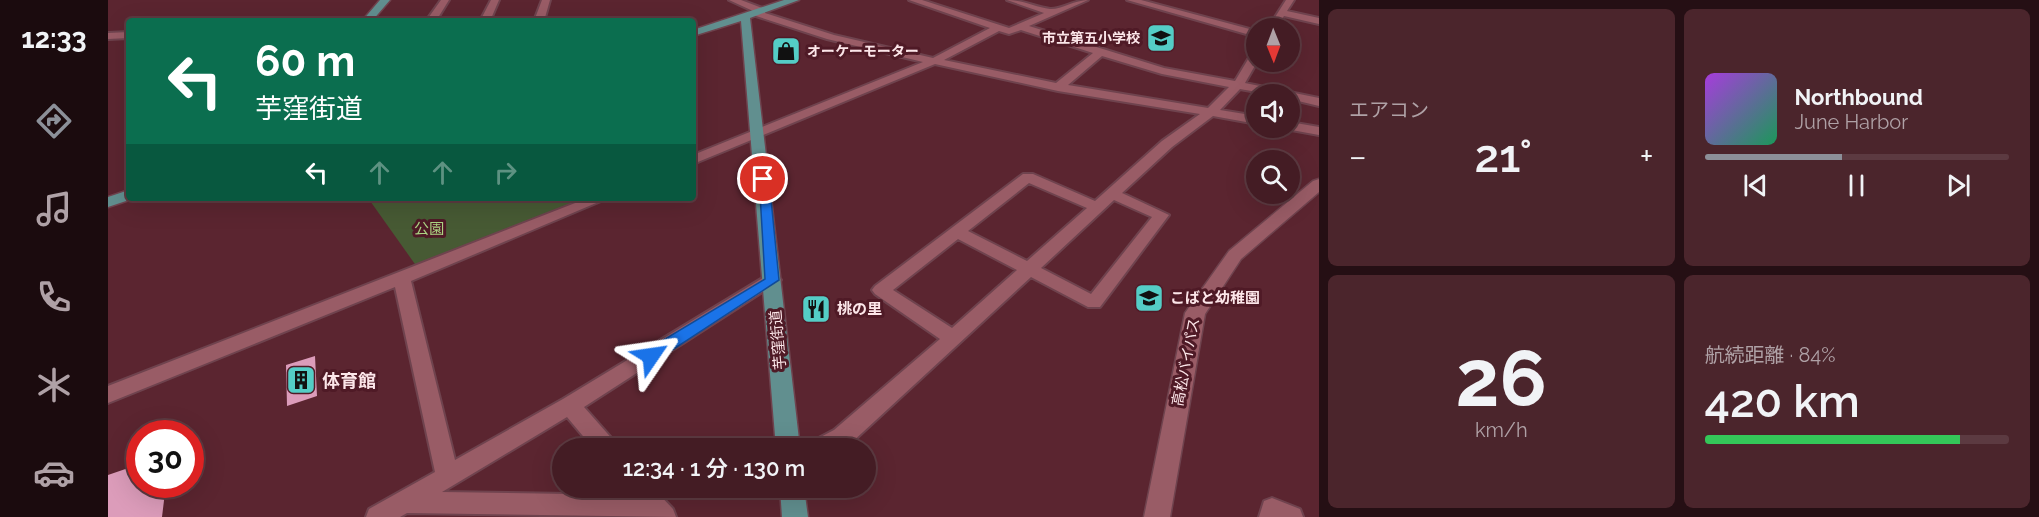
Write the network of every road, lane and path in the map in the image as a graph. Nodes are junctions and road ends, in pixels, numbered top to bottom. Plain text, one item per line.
1 (385, 0) edge
2 (444, 0) edge
3 (495, 0) edge
4 (546, 0) edge
5 (733, 0) edge
6 (794, 0) edge
7 (913, 0) edge
8 (1011, 0) edge
9 (1084, 0) edge
10 (1131, 0) edge
11 (1290, 0) edge
12 (1152, 2) edge
13 (1054, 13) junction
14 (1282, 13) junction
15 (754, 14) junction
16 (370, 18) edge
17 (433, 18) edge
18 (486, 18) edge
19 (540, 18) edge
20 (1279, 18) edge
21 (1319, 21) edge
22 (1022, 27) junction
23 (998, 28) junction
24 (1246, 31) edge
25 (696, 32) edge
26 (126, 35) edge
27 (108, 36) edge
28 (1100, 52) junction
29 (934, 62) junction
30 (1246, 72) edge
31 (1238, 85) junction
32 (1246, 87) edge
33 (1058, 88) junction
34 (1300, 98) edge
35 (1318, 102) edge
36 (1211, 112) junction
37 (1246, 118) edge
38 (1300, 128) edge
39 (1319, 131) edge
40 (759, 133) junction
41 (696, 159) edge
42 (1319, 184) edge
43 (1111, 194) junction
44 (126, 196) edge
45 (594, 201) edge
46 (108, 202) edge
47 (1098, 207) junction
48 (957, 232) junction
49 (1029, 270) junction
50 (402, 279) junction
51 (772, 280) junction
52 (953, 338) junction
53 (108, 395) edge
54 (570, 405) junction
55 (598, 438) edge
56 (787, 438) edge
57 (840, 438) edge
58 (447, 475) junction
59 (648, 498) edge
60 (793, 498) edge
61 (405, 502) junction
62 (660, 512) edge
63 (378, 517) edge
64 (795, 517) edge
65 (1157, 517) edge
66 (1271, 517) edge
67 (1291, 517) edge

1 - 16 main road
2 - 17 street
3 - 18 street
4 - 19 street
5 - 15 street
6 - 15 main road
7 - 23 street
8 - 13 street
9 - 13 street
10 - 12 street
11 - 14 street
12 - 24 street
13 - 22 street
14 - 20 street
14 - 21 street
15 - 25 main road
15 - 29 street
15 - 40 main road, 芋窪街道
22 - 23 street
22 - 28 street
23 - 29 street
26 - 27 street
28 - 31 street
28 - 33 street
29 - 33 street
29 - 40 street
30 - 31 street
31 - 32 street
31 - 36 street
33 - 36 street
34 - 35 street
36 - 37 street
36 - 43 street
38 - 39 street
40 - 41 street
40 - 51 main road, 芋窪街道
42 - 65 street, 高松バイパス
43 - 47 street
43 - 49 street
44 - 46 main road
45 - 50 street
47 - 48 street
47 - 49 street
48 - 49 street
48 - 52 street
49 - 52 street
50 - 53 street
50 - 58 street
51 - 54 street
51 - 56 main road, 芋窪街道
52 - 57 street
54 - 55 street
54 - 58 street
58 - 61 street
59 - 62 street
60 - 64 main road
61 - 62 street
61 - 63 street
66 - 67 street

